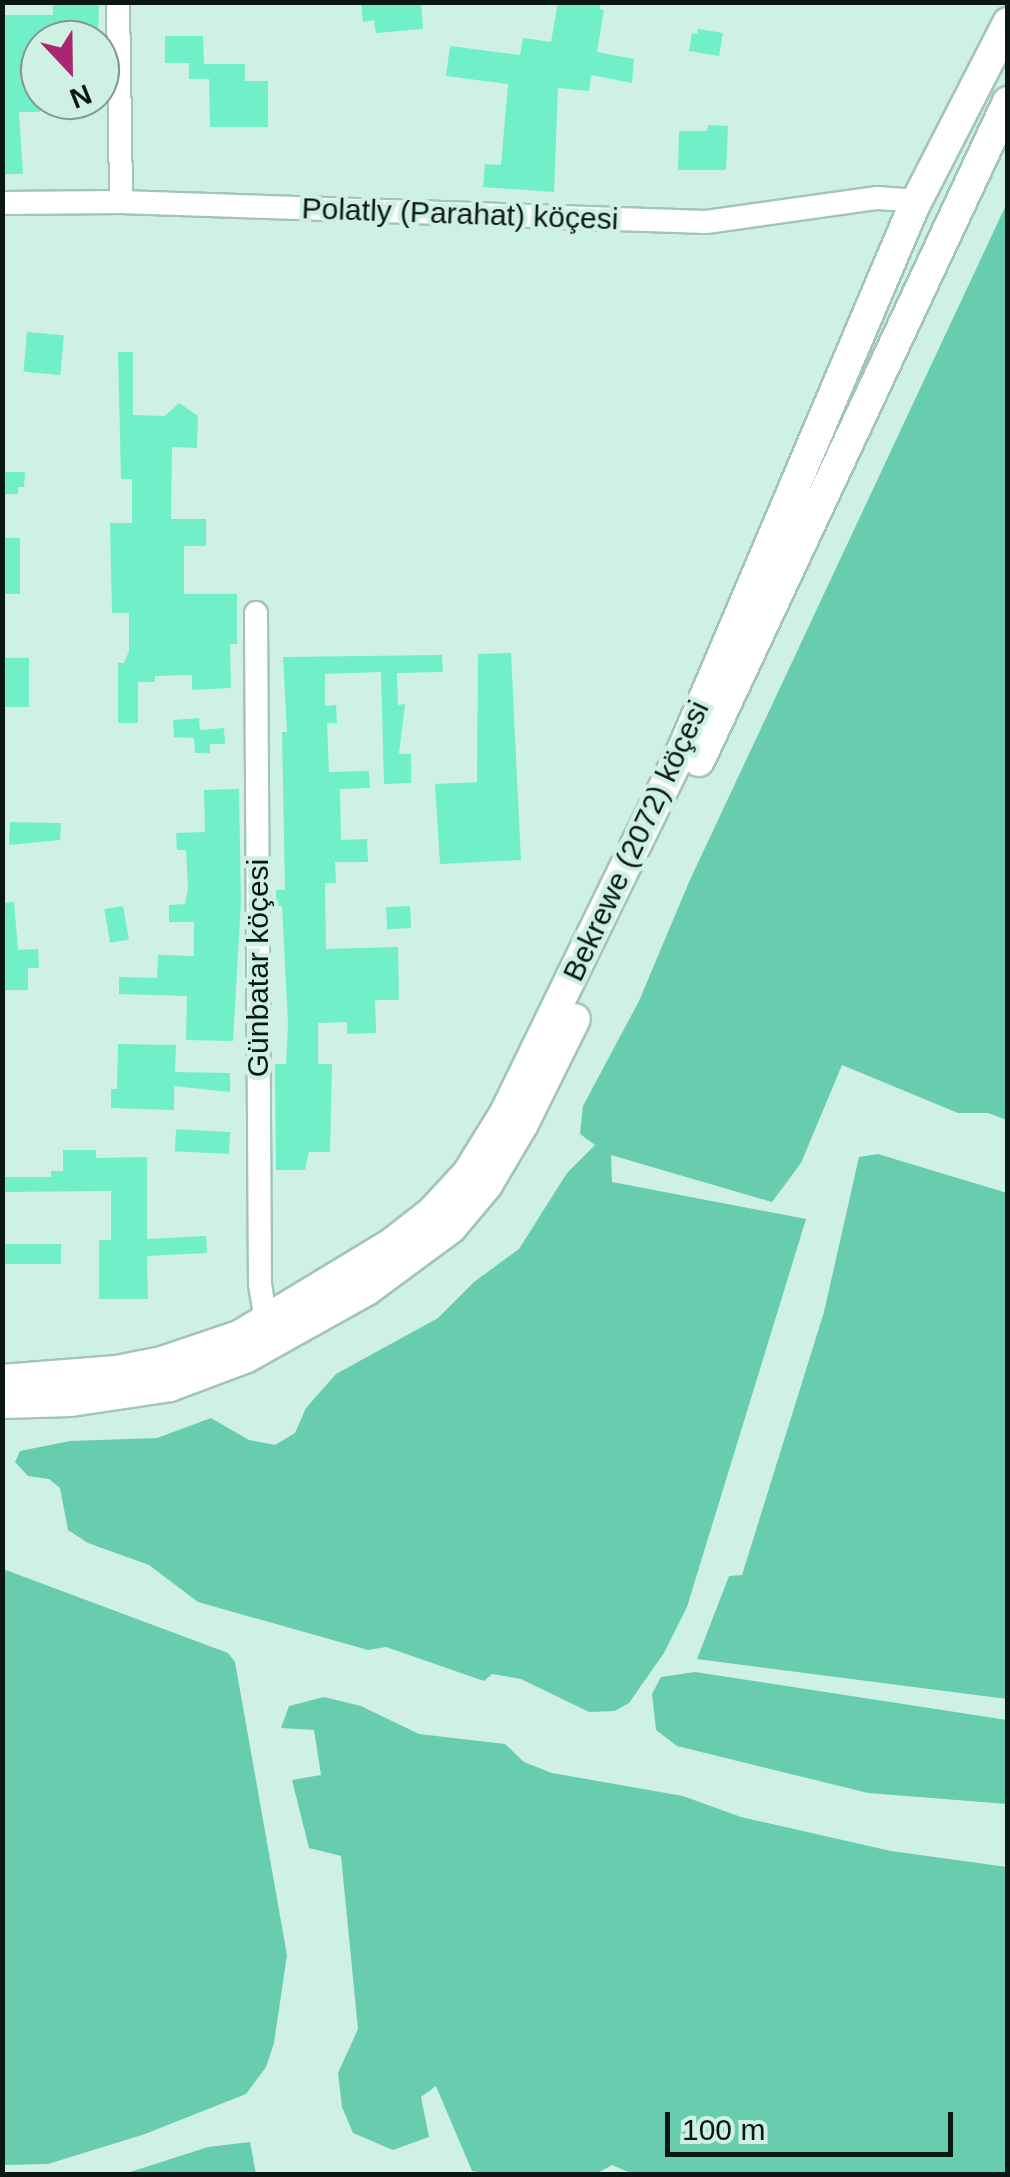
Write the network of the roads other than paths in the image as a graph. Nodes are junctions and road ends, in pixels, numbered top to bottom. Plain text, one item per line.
1 (118, 2) edge
2 (1008, 24) edge
3 (1008, 102) edge
4 (122, 202) junction
5 (2, 203) edge
6 (914, 206) junction
7 (256, 612) dead end
8 (266, 1322) junction
9 (2, 1380) edge
10 (2, 1403) edge

1 - 4 street
2 - 6 main road, Bekrewe (2072) köçesi
3 - 10 main road, Bekrewe (2072) köçesi
4 - 5 street, Polatly (Parahat) köçesi
4 - 6 street, Polatly (Parahat) köçesi
6 - 8 main road, Bekrewe (2072) köçesi
7 - 8 street, Günbatar köçesi
8 - 9 main road, Bekrewe (2072) köçesi

